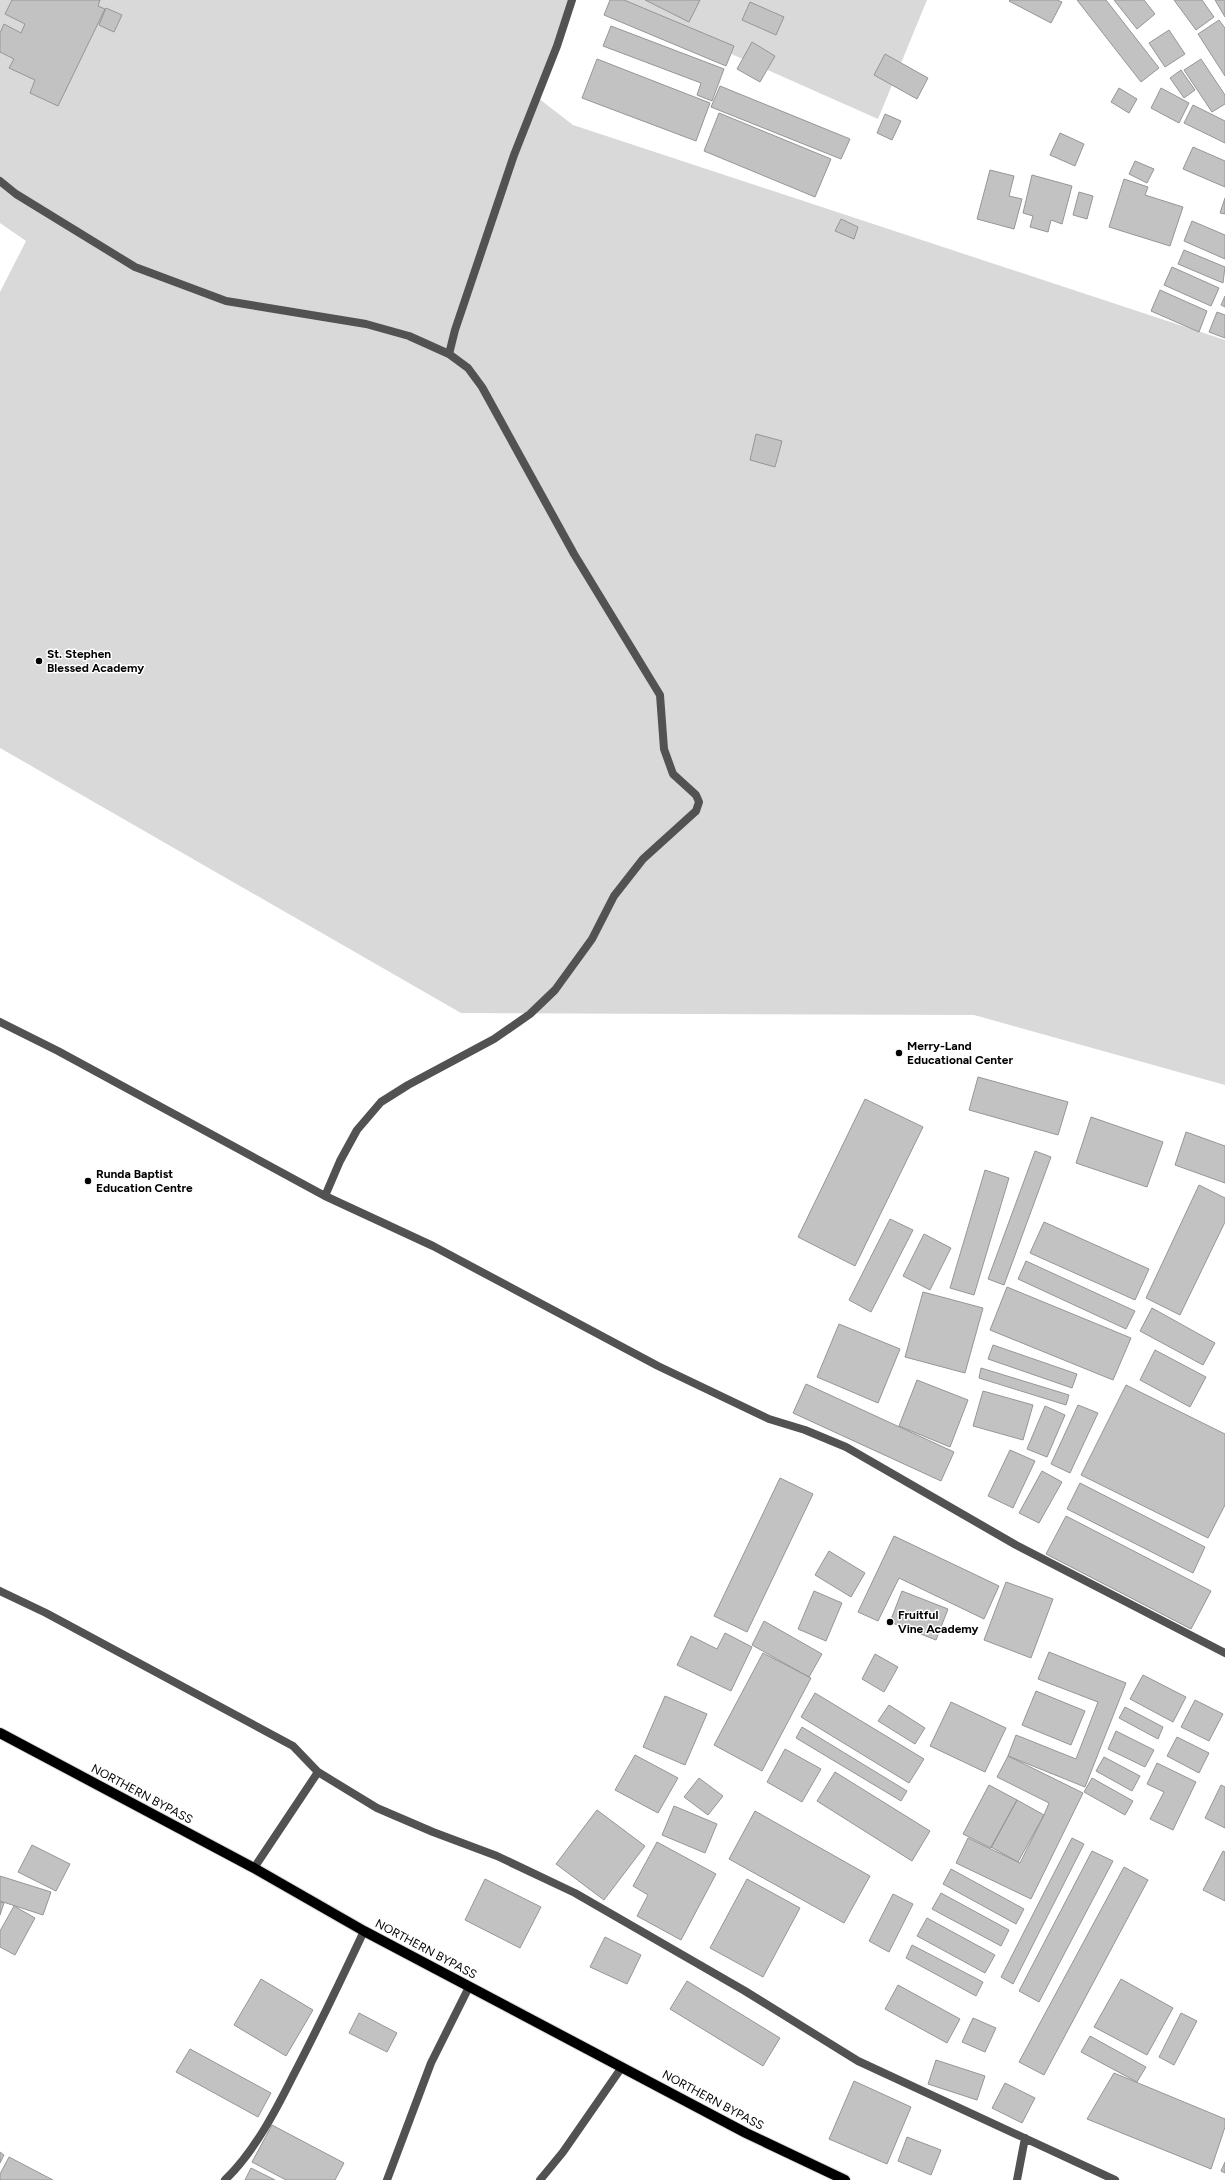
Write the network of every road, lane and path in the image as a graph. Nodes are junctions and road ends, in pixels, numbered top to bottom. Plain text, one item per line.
1 (572, 0) edge
2 (0, 181) edge
3 (449, 354) junction
4 (0, 1022) edge
5 (325, 1196) junction
6 (0, 1590) edge
7 (1225, 1653) edge
8 (0, 1733) edge
9 (318, 1772) junction
10 (254, 1868) junction
11 (364, 1931) junction
12 (469, 1987) junction
13 (622, 2066) junction
14 (1025, 2138) junction
15 (225, 2180) edge
16 (387, 2180) edge
17 (540, 2180) edge
18 (844, 2180) edge
19 (1018, 2180) edge
20 (1115, 2180) edge

1 - 3 street
2 - 3 street
3 - 5 street
4 - 5 street
5 - 7 street
6 - 9 street
8 - 10 main road, NORTHERN BYPASS
9 - 10 street
9 - 14 street
10 - 11 main road, NORTHERN BYPASS
11 - 12 main road, NORTHERN BYPASS
11 - 15 street
12 - 13 main road, NORTHERN BYPASS
12 - 16 street
13 - 17 street
13 - 18 main road, NORTHERN BYPASS
14 - 19 street
14 - 20 street

